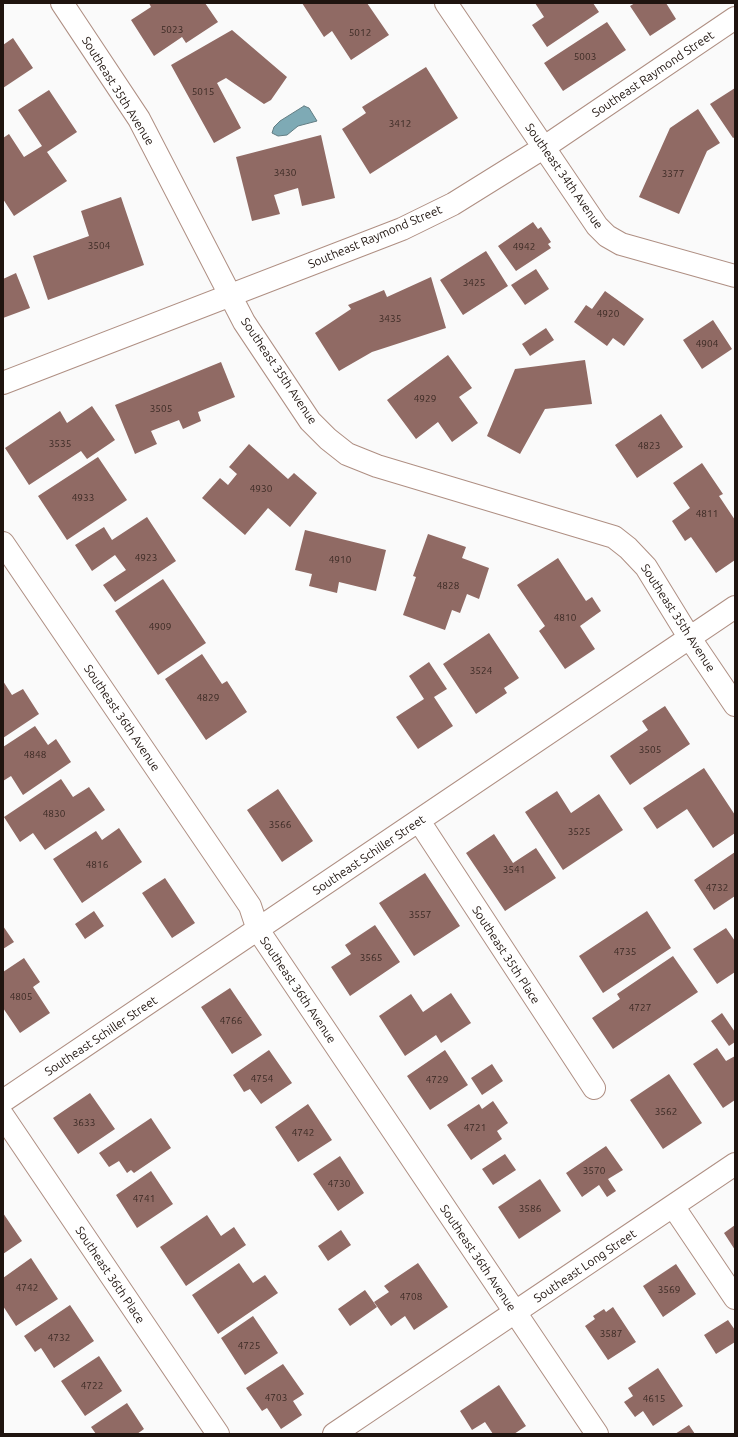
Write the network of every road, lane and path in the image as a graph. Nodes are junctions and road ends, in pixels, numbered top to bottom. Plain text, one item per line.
1 (62, 3) edge
2 (446, 3) edge
3 (735, 18) edge
4 (543, 148) junction
5 (735, 276) edge
6 (230, 295) junction
7 (3, 383) edge
8 (3, 543) edge
9 (735, 607) edge
10 (689, 637) junction
11 (735, 705) edge
12 (419, 821) junction
13 (258, 930) junction
14 (594, 1088) dead end
15 (3, 1102) edge
16 (3, 1116) edge
17 (735, 1164) edge
18 (673, 1206) junction
19 (735, 1298) edge
20 (516, 1314) junction
21 (218, 1434) edge
22 (334, 1434) edge
23 (597, 1434) edge

1 - 6 street, Southeast 35th Avenue
2 - 4 street, Southeast 34th Avenue
3 - 4 street, Southeast Raymond Street
4 - 5 street, Southeast 34th Avenue
4 - 6 street, Southeast Raymond Street
6 - 7 street, Southeast Raymond Street
6 - 10 street, Southeast 35th Avenue
8 - 13 street, Southeast 36th Avenue
9 - 10 street, Southeast Schiller Street
10 - 11 street, Southeast 35th Avenue
10 - 12 street, Southeast Schiller Street
12 - 13 street, Southeast Schiller Street
12 - 14 street, Southeast 35th Place
13 - 15 street, Southeast Schiller Street
13 - 20 street, Southeast 36th Avenue
16 - 21 street, Southeast 36th Place
17 - 18 street, Southeast Long Street
18 - 19 street
18 - 20 street, Southeast Long Street
20 - 22 street, Southeast Long Street
20 - 23 street, Southeast 36th Avenue

